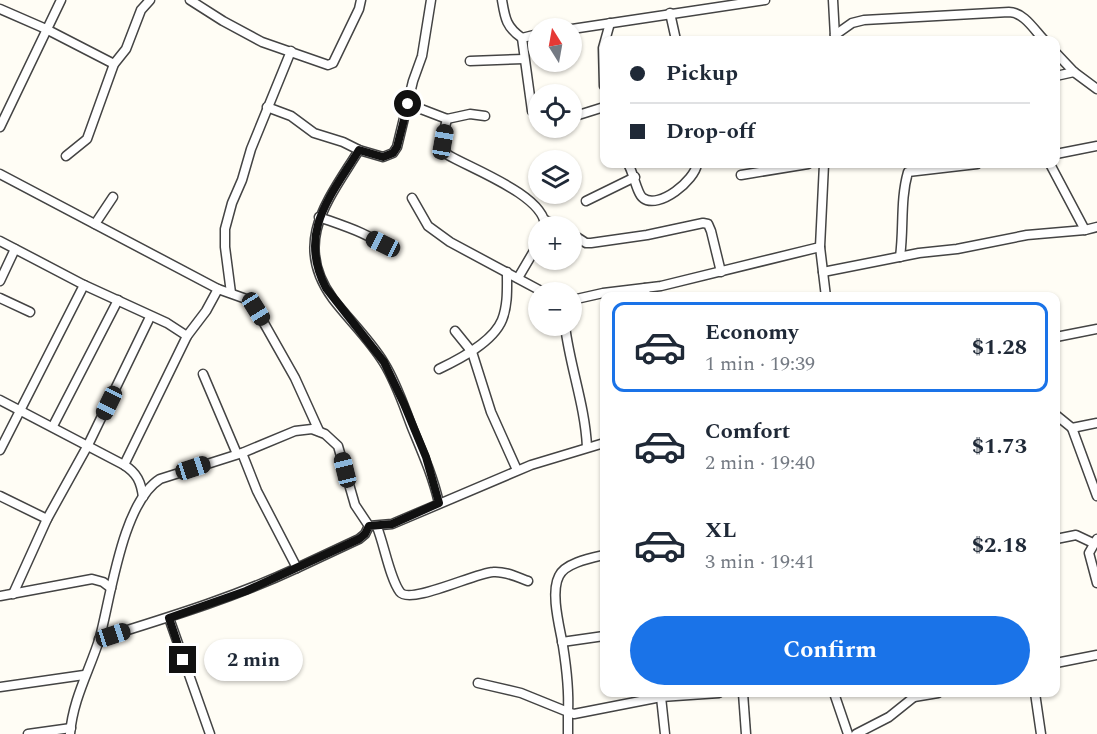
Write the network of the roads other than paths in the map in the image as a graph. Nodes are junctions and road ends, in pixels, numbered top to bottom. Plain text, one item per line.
1 (61, 0) edge
2 (150, 0) edge
3 (190, 0) edge
4 (361, 0) edge
5 (431, 0) edge
6 (502, 0) edge
7 (765, 0) edge
8 (827, 0) edge
9 (833, 0) edge
10 (718, 3) edge
11 (0, 9) edge
12 (670, 13) junction
13 (610, 23) junction
14 (582, 27) edge
15 (46, 28) junction
16 (528, 36) edge
17 (606, 36) edge
18 (675, 36) edge
19 (834, 36) edge
20 (836, 36) edge
21 (1040, 36) edge
22 (522, 38) junction
23 (291, 51) junction
24 (1060, 57) edge
25 (524, 59) junction
26 (470, 61) dead end
27 (114, 64) junction
28 (1074, 72) junction
29 (1060, 75) edge
30 (528, 85) edge
31 (1097, 89) edge
32 (408, 104) junction
33 (267, 107) junction
34 (600, 108) edge
35 (582, 114) edge
36 (485, 116) dead end
37 (447, 119) junction
38 (0, 127) edge
39 (1097, 146) edge
40 (359, 150) junction
41 (1060, 153) edge
42 (66, 156) dead end
43 (630, 168) edge
44 (697, 168) edge
45 (784, 168) edge
46 (824, 168) edge
47 (907, 168) edge
48 (1052, 168) edge
49 (0, 174) edge
50 (741, 175) dead end
51 (634, 177) junction
52 (113, 197) dead end
53 (412, 198) dead end
54 (586, 201) dead end
55 (541, 216) edge
56 (319, 217) junction
57 (95, 224) junction
58 (1097, 227) edge
59 (1085, 231) junction
60 (582, 240) edge
61 (0, 241) edge
62 (820, 247) junction
63 (15, 249) junction
64 (392, 251) dead end
65 (900, 257) junction
66 (528, 261) edge
67 (507, 272) junction
68 (721, 272) junction
69 (823, 272) junction
70 (518, 278) junction
71 (0, 281) edge
72 (528, 284) edge
73 (84, 285) junction
74 (218, 289) junction
75 (645, 292) edge
76 (825, 292) edge
77 (231, 293) junction
78 (600, 294) edge
79 (582, 297) edge
80 (0, 298) edge
81 (118, 300) junction
82 (30, 312) dead end
83 (150, 317) junction
84 (1097, 329) edge
85 (455, 331) dead end
86 (187, 336) junction
87 (567, 336) edge
88 (1060, 336) edge
89 (472, 352) junction
90 (439, 369) dead end
91 (203, 374) dead end
92 (0, 400) edge
93 (21, 410) junction
94 (1060, 418) edge
95 (1097, 423) edge
96 (53, 426) junction
97 (1072, 428) junction
98 (319, 431) junction
99 (600, 444) edge
100 (88, 445) junction
101 (587, 447) junction
102 (0, 450) edge
103 (239, 454) junction
104 (124, 465) junction
105 (518, 470) junction
106 (0, 496) edge
107 (1097, 496) edge
108 (143, 497) junction
109 (439, 503) junction
110 (47, 519) junction
111 (373, 526) junction
112 (1060, 538) edge
113 (1095, 541) edge
114 (600, 556) edge
115 (297, 568) junction
116 (528, 581) dead end
117 (1097, 583) edge
118 (111, 588) junction
119 (13, 594) junction
120 (0, 596) edge
121 (169, 618) junction
122 (600, 637) edge
123 (99, 639) junction
124 (562, 642) junction
125 (1097, 655) edge
126 (1060, 662) edge
127 (84, 675) junction
128 (478, 682) dead end
129 (0, 687) edge
130 (661, 697) joint
131 (743, 697) edge
132 (835, 697) edge
133 (912, 697) edge
134 (1036, 697) edge
135 (568, 712) junction
136 (70, 731) edge
137 (28, 734) edge
138 (210, 734) edge
139 (568, 734) edge
140 (665, 734) edge
141 (746, 734) edge
142 (848, 734) edge
143 (855, 734) edge
144 (1041, 734) edge

1 - 15 street
2 - 27 street
3 - 23 street
4 - 23 street
5 - 32 street
6 - 22 street
7 - 10 street
8 - 9 street
9 - 19 street
10 - 12 street
11 - 15 street
12 - 13 street
12 - 18 street
13 - 14 street
13 - 17 street
15 - 27 street
15 - 38 street
16 - 22 street
20 - 21 street
22 - 25 street
23 - 33 street
24 - 28 street
25 - 26 street
25 - 30 street
27 - 42 street
28 - 29 street
28 - 31 street
32 - 37 street
32 - 40 street
33 - 40 street
33 - 77 street
34 - 35 street
36 - 37 street
37 - 55 street
39 - 41 street
40 - 56 street
43 - 51 street
44 - 51 street
45 - 50 street
46 - 62 street
47 - 65 street
48 - 59 street
49 - 57 street
51 - 54 street
52 - 57 street
53 - 67 street
56 - 64 street
56 - 109 street
57 - 74 street
58 - 59 street
59 - 65 street
60 - 68 street
61 - 63 street
62 - 68 street
62 - 69 street
63 - 71 street
63 - 73 street
65 - 69 street
66 - 70 street
67 - 70 street
67 - 89 street
68 - 75 street
69 - 76 street
70 - 72 street
73 - 81 street
73 - 93 street
74 - 77 street
74 - 86 street
77 - 98 street
78 - 79 street
80 - 82 street
81 - 83 street
81 - 96 street
83 - 86 street
83 - 100 street
84 - 88 street
85 - 89 street
86 - 104 street
87 - 101 street
89 - 90 street
89 - 105 street
91 - 103 street
92 - 93 street
93 - 96 street
93 - 102 street
94 - 97 street
95 - 97 street
96 - 100 street
97 - 107 street
98 - 103 street
98 - 111 street
99 - 101 street
100 - 104 street
100 - 110 street
101 - 105 street
103 - 108 street
103 - 115 street
104 - 108 street
105 - 109 street
106 - 110 street
108 - 118 street
109 - 111 street
110 - 119 street
111 - 115 street
111 - 116 street
112 - 113 street
113 - 117 street
114 - 124 street
115 - 121 street
118 - 119 street
118 - 123 street
119 - 120 street
121 - 123 street
121 - 138 street
122 - 124 street
123 - 127 street
124 - 135 street
125 - 126 street
127 - 129 street
127 - 136 street
128 - 135 street
130 - 135 street
130 - 140 street
131 - 141 street
132 - 142 street
133 - 143 street
134 - 144 street
135 - 139 street
136 - 137 street

